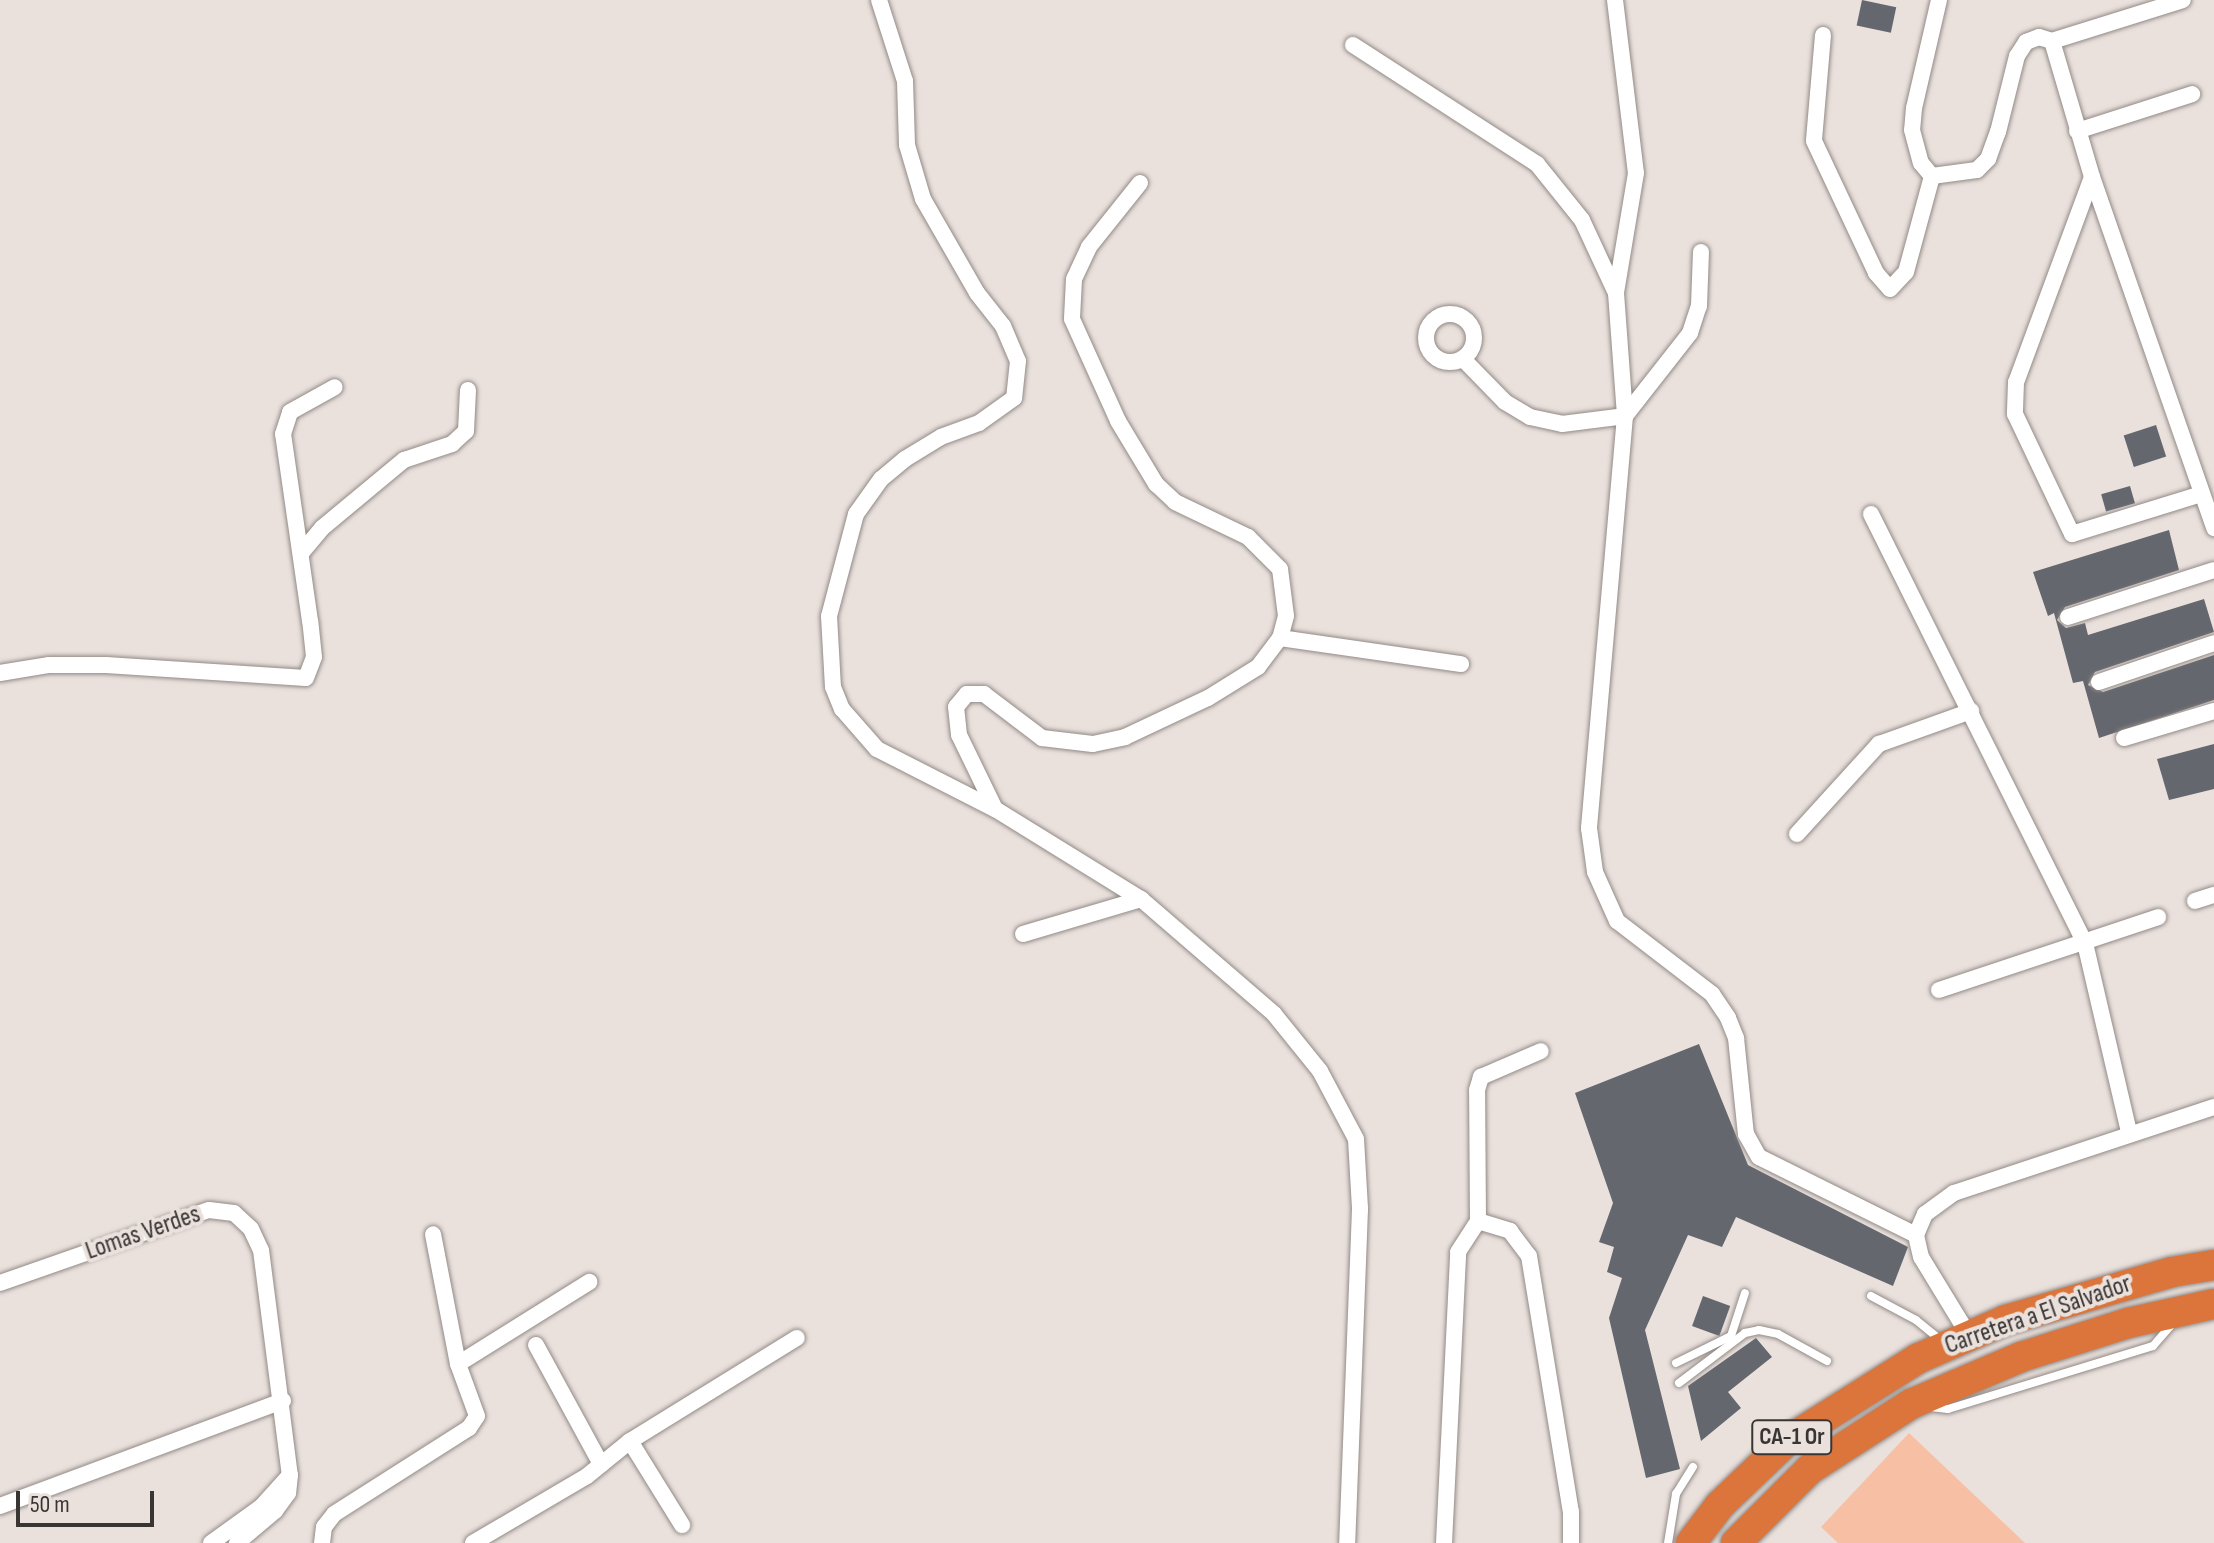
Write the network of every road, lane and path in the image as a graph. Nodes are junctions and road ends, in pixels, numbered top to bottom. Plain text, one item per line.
1 (879, 0) edge
2 (1615, 0) edge
3 (1939, 0) edge
4 (2183, 0) edge
5 (1823, 35) dead end
6 (2052, 41) junction
7 (1353, 45) dead end
8 (2192, 94) dead end
9 (2077, 131) junction
10 (1932, 176) junction
11 (2092, 177) junction
12 (1140, 183) dead end
13 (1701, 252) dead end
14 (1616, 293) junction
15 (1463, 359) dead end
16 (335, 387) dead end
17 (468, 390) dead end
18 (1625, 416) junction
19 (2201, 494) junction
20 (1871, 514) dead end
21 (2214, 528) edge
22 (302, 552) junction
23 (2214, 570) edge
24 (2068, 617) dead end
25 (1280, 638) junction
26 (2214, 643) edge
27 (1461, 664) dead end
28 (0, 673) edge
29 (2099, 682) dead end
30 (1971, 711) junction
31 (2214, 711) edge
32 (2124, 738) dead end
33 (995, 809) junction
34 (1797, 834) dead end
35 (2214, 895) edge
36 (1141, 899) junction
37 (2195, 901) dead end
38 (2158, 917) dead end
39 (1023, 934) dead end
40 (2085, 943) junction
41 (1939, 990) dead end
42 (1541, 1051) dead end
43 (2214, 1107) edge
44 (2129, 1132) junction
45 (1478, 1221) junction
46 (433, 1234) dead end
47 (1916, 1235) junction
48 (2214, 1265) edge
49 (589, 1282) dead end
50 (0, 1283) edge
51 (1745, 1293) dead end
52 (1871, 1296) dead end
53 (2214, 1304) edge
54 (2182, 1310) junction
55 (2032, 1333) junction
56 (797, 1338) dead end
57 (1957, 1339) junction
58 (536, 1345) dead end
59 (1827, 1361) dead end
60 (1676, 1363) dead end
61 (458, 1364) junction
62 (1679, 1383) dead end
63 (283, 1401) junction
64 (1911, 1404) junction
65 (630, 1441) junction
66 (601, 1464) junction
67 (1693, 1467) dead end
68 (290, 1475) junction
69 (0, 1506) edge
70 (682, 1525) dead end
71 (211, 1543) edge
72 (237, 1543) edge
73 (322, 1543) edge
74 (473, 1543) edge
75 (1347, 1543) edge
76 (1444, 1543) edge
77 (1571, 1543) edge
78 (1668, 1543) edge
79 (1691, 1543) edge
80 (1736, 1543) edge

1 - 33 street
2 - 14 street
3 - 10 street
4 - 6 street
5 - 10 street
6 - 9 street
6 - 10 street
7 - 14 street
8 - 9 street
9 - 11 street
11 - 19 street
11 - 19 street
12 - 25 street
13 - 18 street
14 - 18 street
15 - 18 street
16 - 22 street
17 - 22 street
18 - 47 street
19 - 21 street
20 - 30 street
22 - 28 street
23 - 24 street
25 - 27 street
25 - 33 street
26 - 29 street
30 - 34 street
30 - 40 street
31 - 32 street
33 - 36 street
35 - 37 street
36 - 39 street
36 - 75 street
38 - 40 street
40 - 41 street
40 - 44 street
42 - 45 street
43 - 44 street
44 - 47 street
45 - 76 street
45 - 77 street
46 - 61 street
47 - 57 street
48 - 55 highway, Carretera a El Salvador / CA-1 Or
49 - 61 street
50 - 63 street, Lomas Verdes
51 - 60 lane
52 - 57 lane
53 - 54 highway, Carretera a El Salvador / CA-1 Or
54 - 55 highway, Carretera a El Salvador / CA-1 Or
54 - 64 lane
55 - 57 highway, Carretera a El Salvador / CA-1 Or
55 - 64 highway, Carretera a El Salvador / CA-1 Or
56 - 65 street
57 - 79 highway, Carretera a El Salvador / CA-1 Or
58 - 66 street
59 - 62 lane
61 - 73 street
63 - 68 street, Lomas Verdes
63 - 69 street
64 - 80 highway, Carretera a El Salvador / CA-1 Or
65 - 66 street
65 - 70 street
66 - 74 street
67 - 78 lane
68 - 71 street
68 - 72 street, Lomas Verdes

